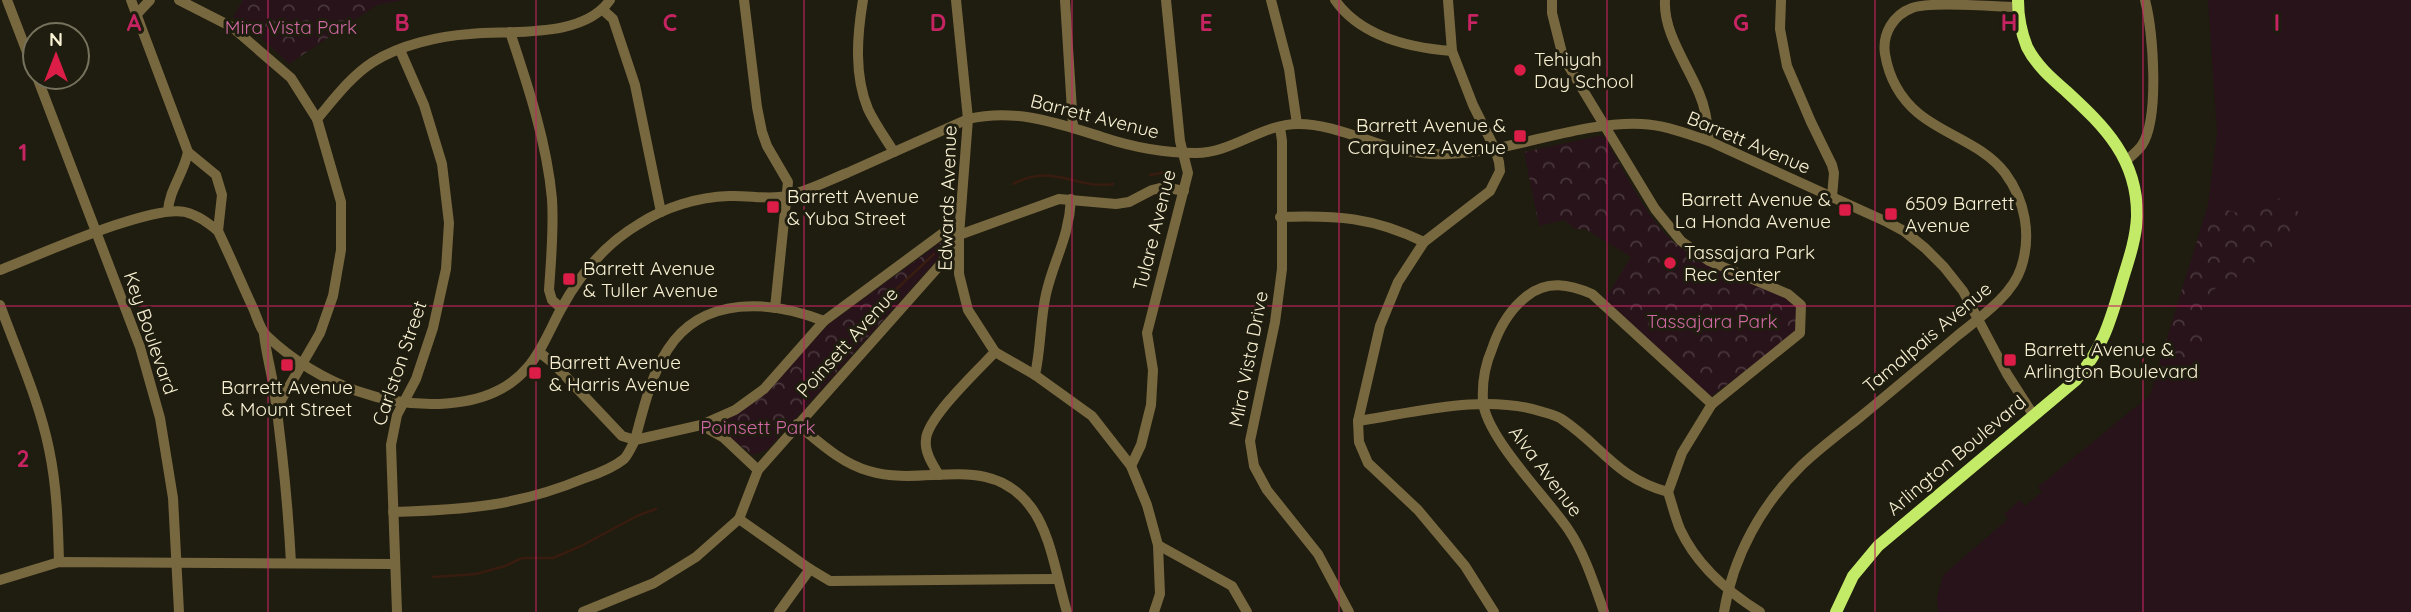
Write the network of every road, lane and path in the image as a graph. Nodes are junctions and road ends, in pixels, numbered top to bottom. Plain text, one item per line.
1 (7, 0) edge
2 (131, 0) edge
3 (150, 0) edge
4 (179, 0) edge
5 (610, 0) edge
6 (744, 0) edge
7 (863, 0) edge
8 (956, 0) edge
9 (1065, 0) edge
10 (1166, 0) edge
11 (1271, 0) edge
12 (1335, 0) edge
13 (1448, 0) edge
14 (1552, 0) edge
15 (1665, 0) edge
16 (1781, 0) edge
17 (2145, 0) edge
18 (2018, 4) edge
19 (603, 10) junction
20 (136, 15) junction
21 (510, 32) junction
22 (21, 36) edge
23 (400, 50) junction
24 (1452, 51) junction
25 (42, 91) edge
26 (317, 119) junction
27 (968, 119) junction
28 (1297, 124) junction
29 (1073, 126) junction
30 (1605, 126) junction
31 (1280, 127) junction
32 (1709, 141) junction
33 (1495, 149) junction
34 (188, 152) junction
35 (894, 152) junction
36 (1184, 153) junction
37 (2126, 161) junction
38 (1184, 191) junction
39 (786, 196) junction
40 (1832, 197) junction
41 (1071, 199) junction
42 (168, 211) junction
43 (661, 212) junction
44 (1280, 217) junction
45 (218, 230) junction
46 (97, 233) junction
47 (959, 235) junction
48 (1424, 242) junction
49 (0, 270) edge
50 (0, 305) edge
51 (561, 308) junction
52 (775, 308) junction
53 (1978, 319) junction
54 (824, 321) junction
55 (264, 334) junction
56 (539, 352) junction
57 (995, 352) junction
58 (304, 364) junction
59 (1035, 375) junction
60 (403, 402) junction
61 (1483, 403) junction
62 (1712, 404) junction
63 (276, 410) junction
64 (2034, 416) junction
65 (1358, 421) junction
66 (797, 424) junction
67 (701, 425) junction
68 (635, 440) junction
69 (1131, 466) junction
70 (758, 470) junction
71 (939, 475) junction
72 (1668, 492) junction
73 (393, 512) junction
74 (738, 519) junction
75 (1158, 545) junction
76 (59, 562) junction
77 (175, 562) junction
78 (291, 564) junction
79 (394, 564) junction
80 (810, 569) junction
81 (1056, 579) junction
82 (0, 580) edge
83 (1727, 589) junction
84 (179, 612) edge
85 (397, 612) edge
86 (583, 612) edge
87 (779, 612) edge
88 (1068, 612) edge
89 (1154, 612) edge
90 (1247, 612) edge
91 (1349, 612) edge
92 (1494, 612) edge
93 (1604, 612) edge
94 (1724, 612) edge
95 (1760, 612) edge
96 (1836, 612) edge

1 - 22 street, Key Boulevard
2 - 20 street
3 - 20 street
4 - 26 street
5 - 19 street
6 - 39 street
7 - 35 street
8 - 27 street, Edwards Avenue
9 - 29 street
10 - 36 street, Tulare Avenue
11 - 28 street
12 - 24 street
13 - 24 street
14 - 30 street
15 - 32 street
16 - 40 street
17 - 37 street
18 - 37 main road, Arlington Boulevard
18 - 53 street, Tamalpais Avenue
19 - 21 street
19 - 43 street
20 - 34 street
21 - 23 street
21 - 51 street
23 - 26 street
23 - 60 street, Carlston Street
24 - 33 street
25 - 46 street, Key Boulevard
26 - 58 street
27 - 29 street, Barrett Avenue
27 - 35 street, Barrett Avenue
27 - 47 street, Edwards Avenue
28 - 31 street, Barrett Avenue
28 - 33 street, Barrett Avenue
29 - 36 street, Barrett Avenue
30 - 32 street, Barrett Avenue
30 - 33 street, Barrett Avenue
30 - 62 street
31 - 36 street, Barrett Avenue
31 - 44 street, Mira Vista Drive
32 - 40 street, Barrett Avenue
33 - 48 street
34 - 42 street
34 - 45 street
35 - 39 street, Barrett Avenue
36 - 38 street, Tulare Avenue
37 - 64 main road, Arlington Boulevard
38 - 41 street
38 - 69 street, Tulare Avenue
39 - 43 street, Barrett Avenue
39 - 52 street
40 - 53 street, Barrett Avenue
41 - 47 street
41 - 59 street
42 - 45 street
42 - 46 street
43 - 51 street, Barrett Avenue
44 - 48 street
44 - 91 street, Mira Vista Drive
45 - 55 street, Barrett Avenue
46 - 49 street
46 - 77 street, Key Boulevard
47 - 54 street
47 - 57 street, Edwards Avenue
47 - 66 street, Poinsett Avenue
48 - 65 street
50 - 76 street
51 - 56 street, Barrett Avenue
52 - 54 street
52 - 68 street
53 - 64 street, Barrett Avenue
53 - 83 street, Tamalpais Avenue
54 - 67 street
55 - 58 street, Barrett Avenue
55 - 63 street
56 - 60 street, Barrett Avenue
56 - 68 street
57 - 59 street, Edwards Avenue
57 - 71 street
58 - 60 street, Barrett Avenue
58 - 63 street
59 - 69 street, Edwards Avenue
60 - 73 street, Carlston Street
61 - 62 street, Alva Avenue
61 - 65 street
61 - 72 street
61 - 93 street, Alva Avenue
62 - 72 street
63 - 78 street
64 - 96 main road, Arlington Boulevard
65 - 92 street
66 - 70 street, Poinsett Avenue
66 - 71 street
67 - 68 street
67 - 70 street
68 - 73 street
69 - 75 street, Edwards Avenue
70 - 74 street, Poinsett Avenue
71 - 81 street
72 - 83 street
73 - 79 street, Carlston Street
74 - 80 street
74 - 86 street, Poinsett Avenue
75 - 89 street, Edwards Avenue
75 - 90 street
76 - 77 street
76 - 82 street
77 - 78 street
77 - 84 street, Key Boulevard
78 - 79 street
79 - 85 street, Carlston Street
80 - 81 street
80 - 87 street
81 - 88 street
83 - 94 street, Tamalpais Avenue
83 - 95 street

